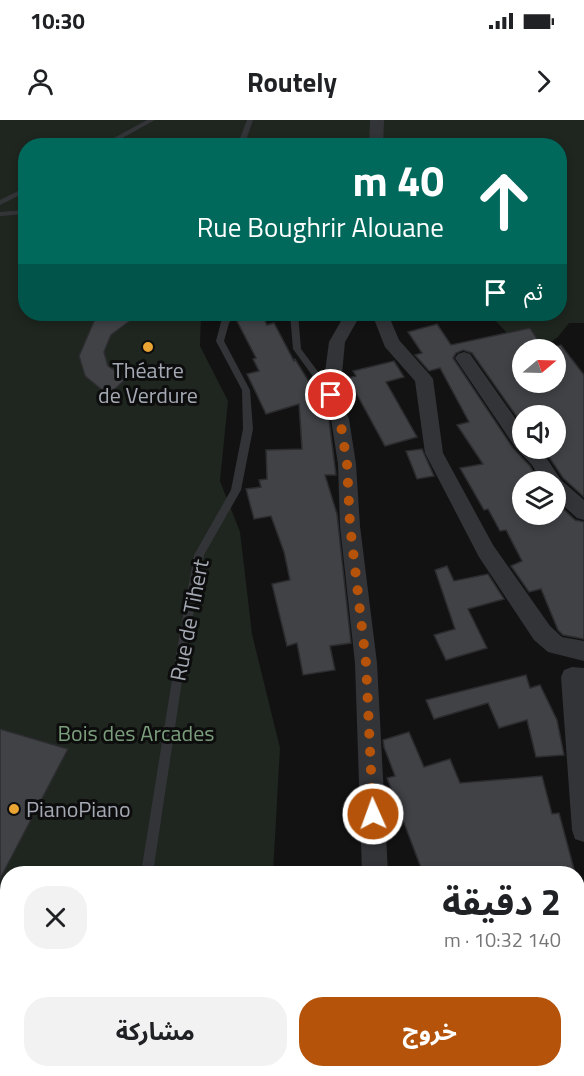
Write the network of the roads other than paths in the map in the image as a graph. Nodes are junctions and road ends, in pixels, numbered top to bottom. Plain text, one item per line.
1 (152, 120) edge
2 (250, 120) edge
3 (377, 120) edge
4 (117, 138) edge
5 (243, 138) edge
6 (376, 138) edge
7 (18, 193) edge
8 (0, 203) edge
9 (18, 213) edge
10 (0, 214) edge
11 (226, 321) edge
12 (295, 321) edge
13 (348, 321) edge
14 (383, 321) edge
15 (464, 358) dead end
16 (331, 395) junction
17 (512, 428) edge
18 (566, 496) edge
19 (584, 512) edge
20 (584, 651) edge
21 (584, 678) edge
22 (584, 830) edge
23 (148, 866) edge
24 (375, 866) edge

1 - 4 lane
2 - 5 lane
3 - 6 street
7 - 8 lane
9 - 10 lane
11 - 23 lane, Rue de Tihert
12 - 16 lane
13 - 16 street
14 - 20 street
15 - 17 street
16 - 24 street
18 - 19 street
21 - 22 street

